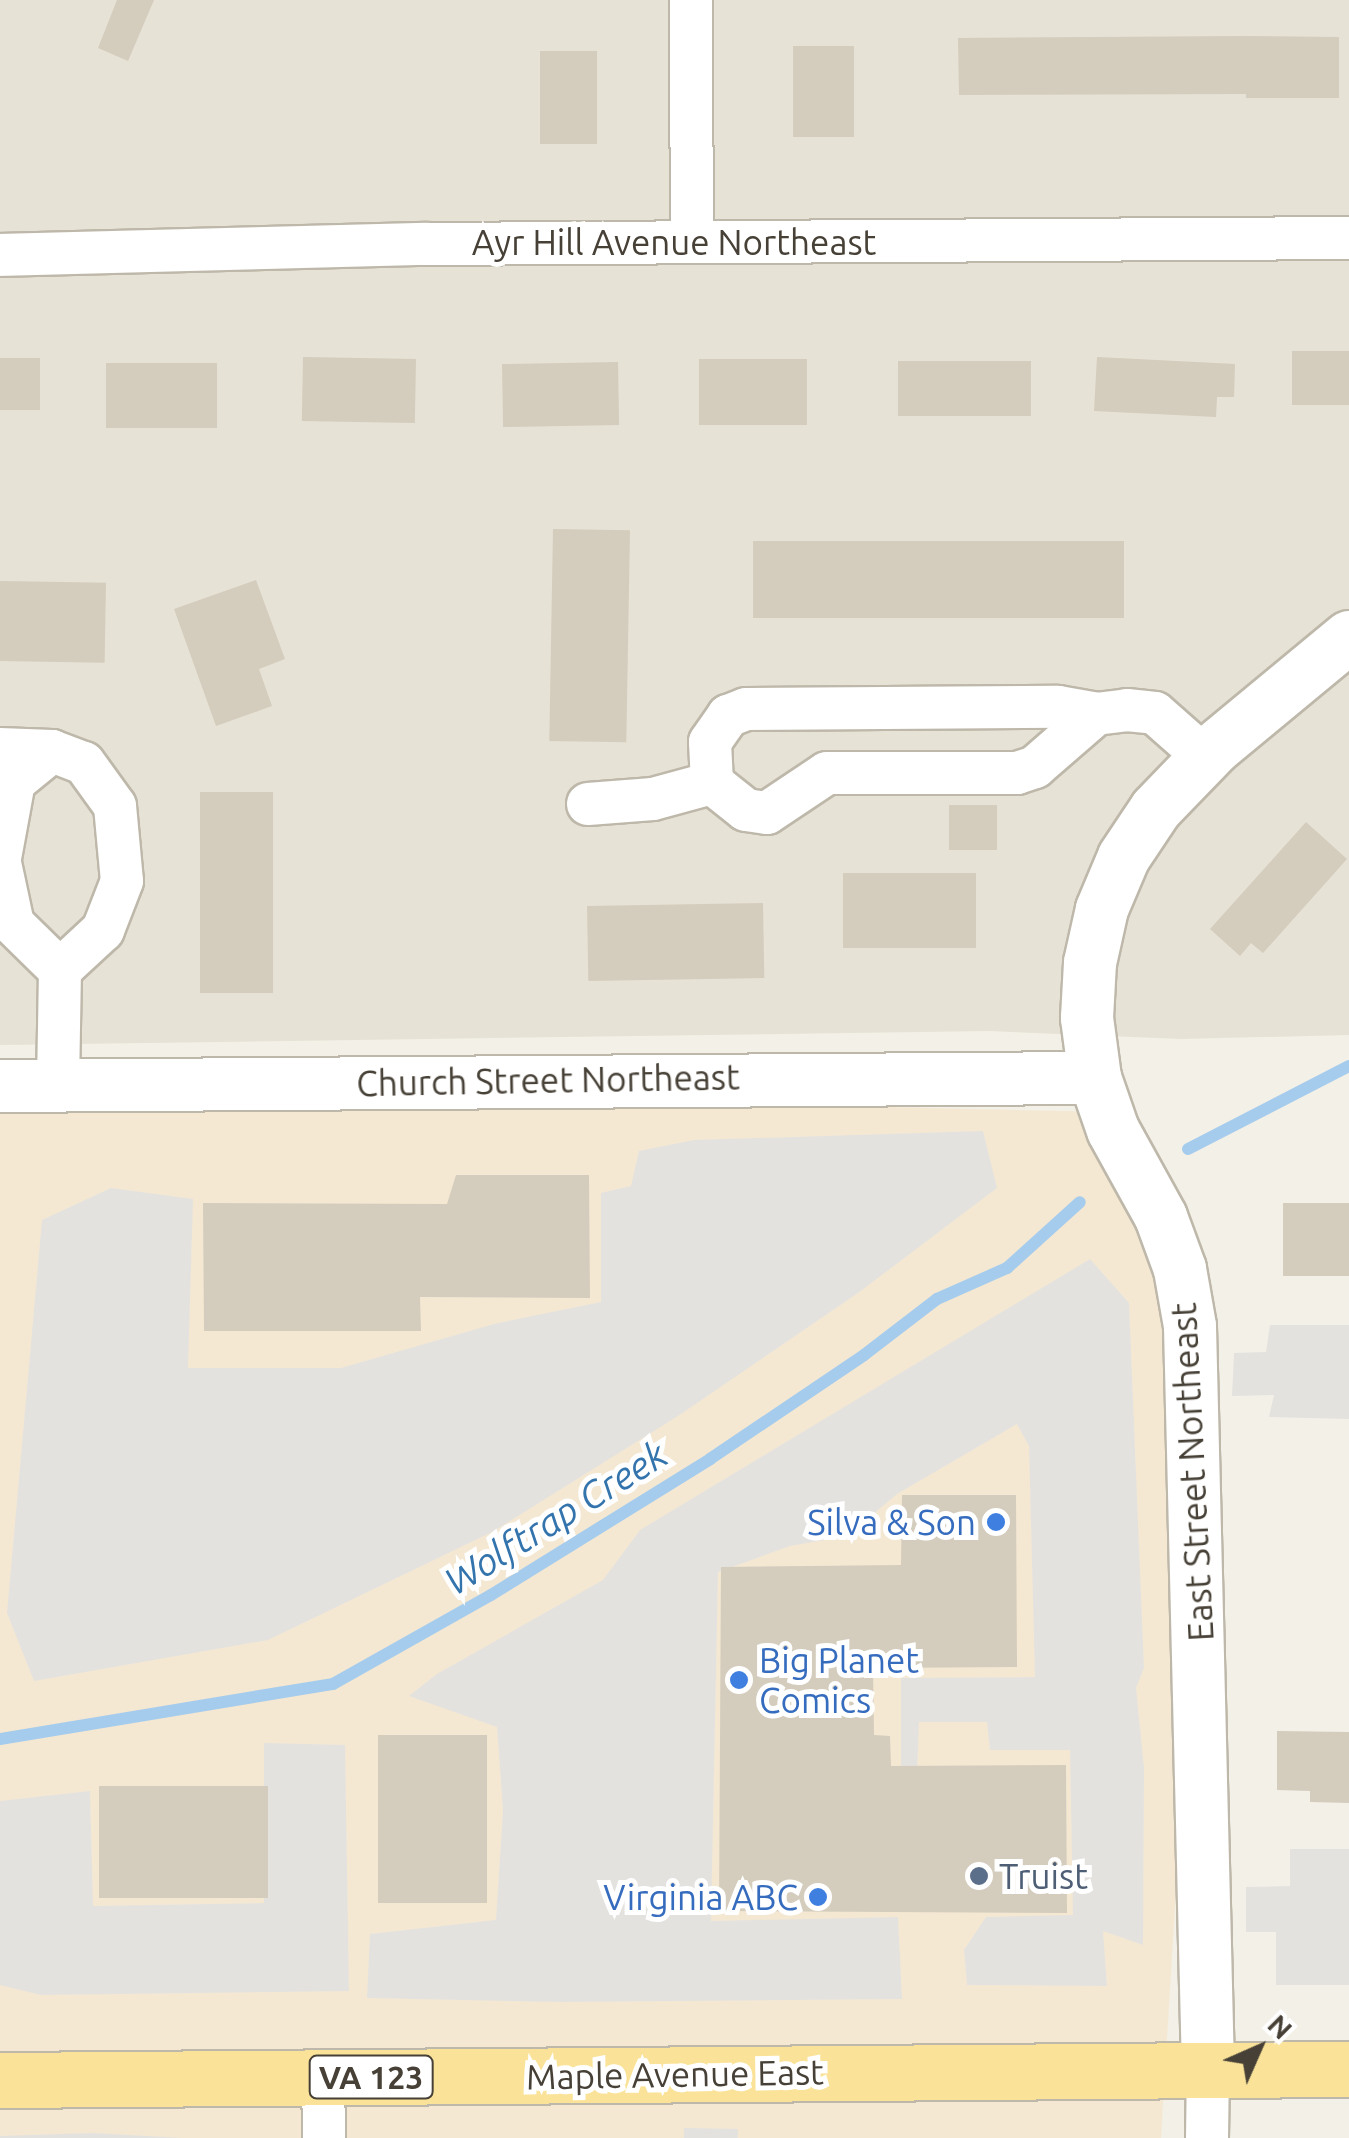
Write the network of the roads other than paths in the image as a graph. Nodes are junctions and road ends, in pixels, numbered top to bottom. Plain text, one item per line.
1 (690, 0) edge
2 (1349, 238) edge
3 (692, 242) junction
4 (0, 255) edge
5 (1349, 637) edge
6 (837, 710) junction
7 (1096, 714) junction
8 (0, 749) edge
9 (52, 751) junction
10 (1206, 758) junction
11 (841, 773) junction
12 (712, 783) junction
13 (588, 804) dead end
14 (0, 861) edge
15 (60, 970) junction
16 (1095, 1078) junction
17 (58, 1085) junction
18 (0, 1086) edge
19 (1349, 2068) edge
20 (1208, 2069) junction
21 (323, 2078) junction
22 (0, 2080) edge
23 (324, 2138) edge
24 (1207, 2138) edge

1 - 3 street
2 - 3 street, Ayr Hill Avenue Northeast
3 - 4 street, Ayr Hill Avenue Northeast
5 - 10 street, East Street Northeast
6 - 7 street
6 - 11 street
6 - 12 street
7 - 10 street
7 - 11 street
8 - 9 street
9 - 14 street
9 - 15 street
10 - 16 street, East Street Northeast
11 - 12 street
12 - 13 street
14 - 15 street
15 - 17 street
16 - 17 street, Church Street Northeast
16 - 20 street, East Street Northeast
17 - 18 street, Church Street Northeast
19 - 20 main road, Maple Avenue East / VA 123
20 - 21 main road, Maple Avenue East / VA 123
20 - 24 street
21 - 22 main road, Maple Avenue East / VA 123
21 - 23 street

